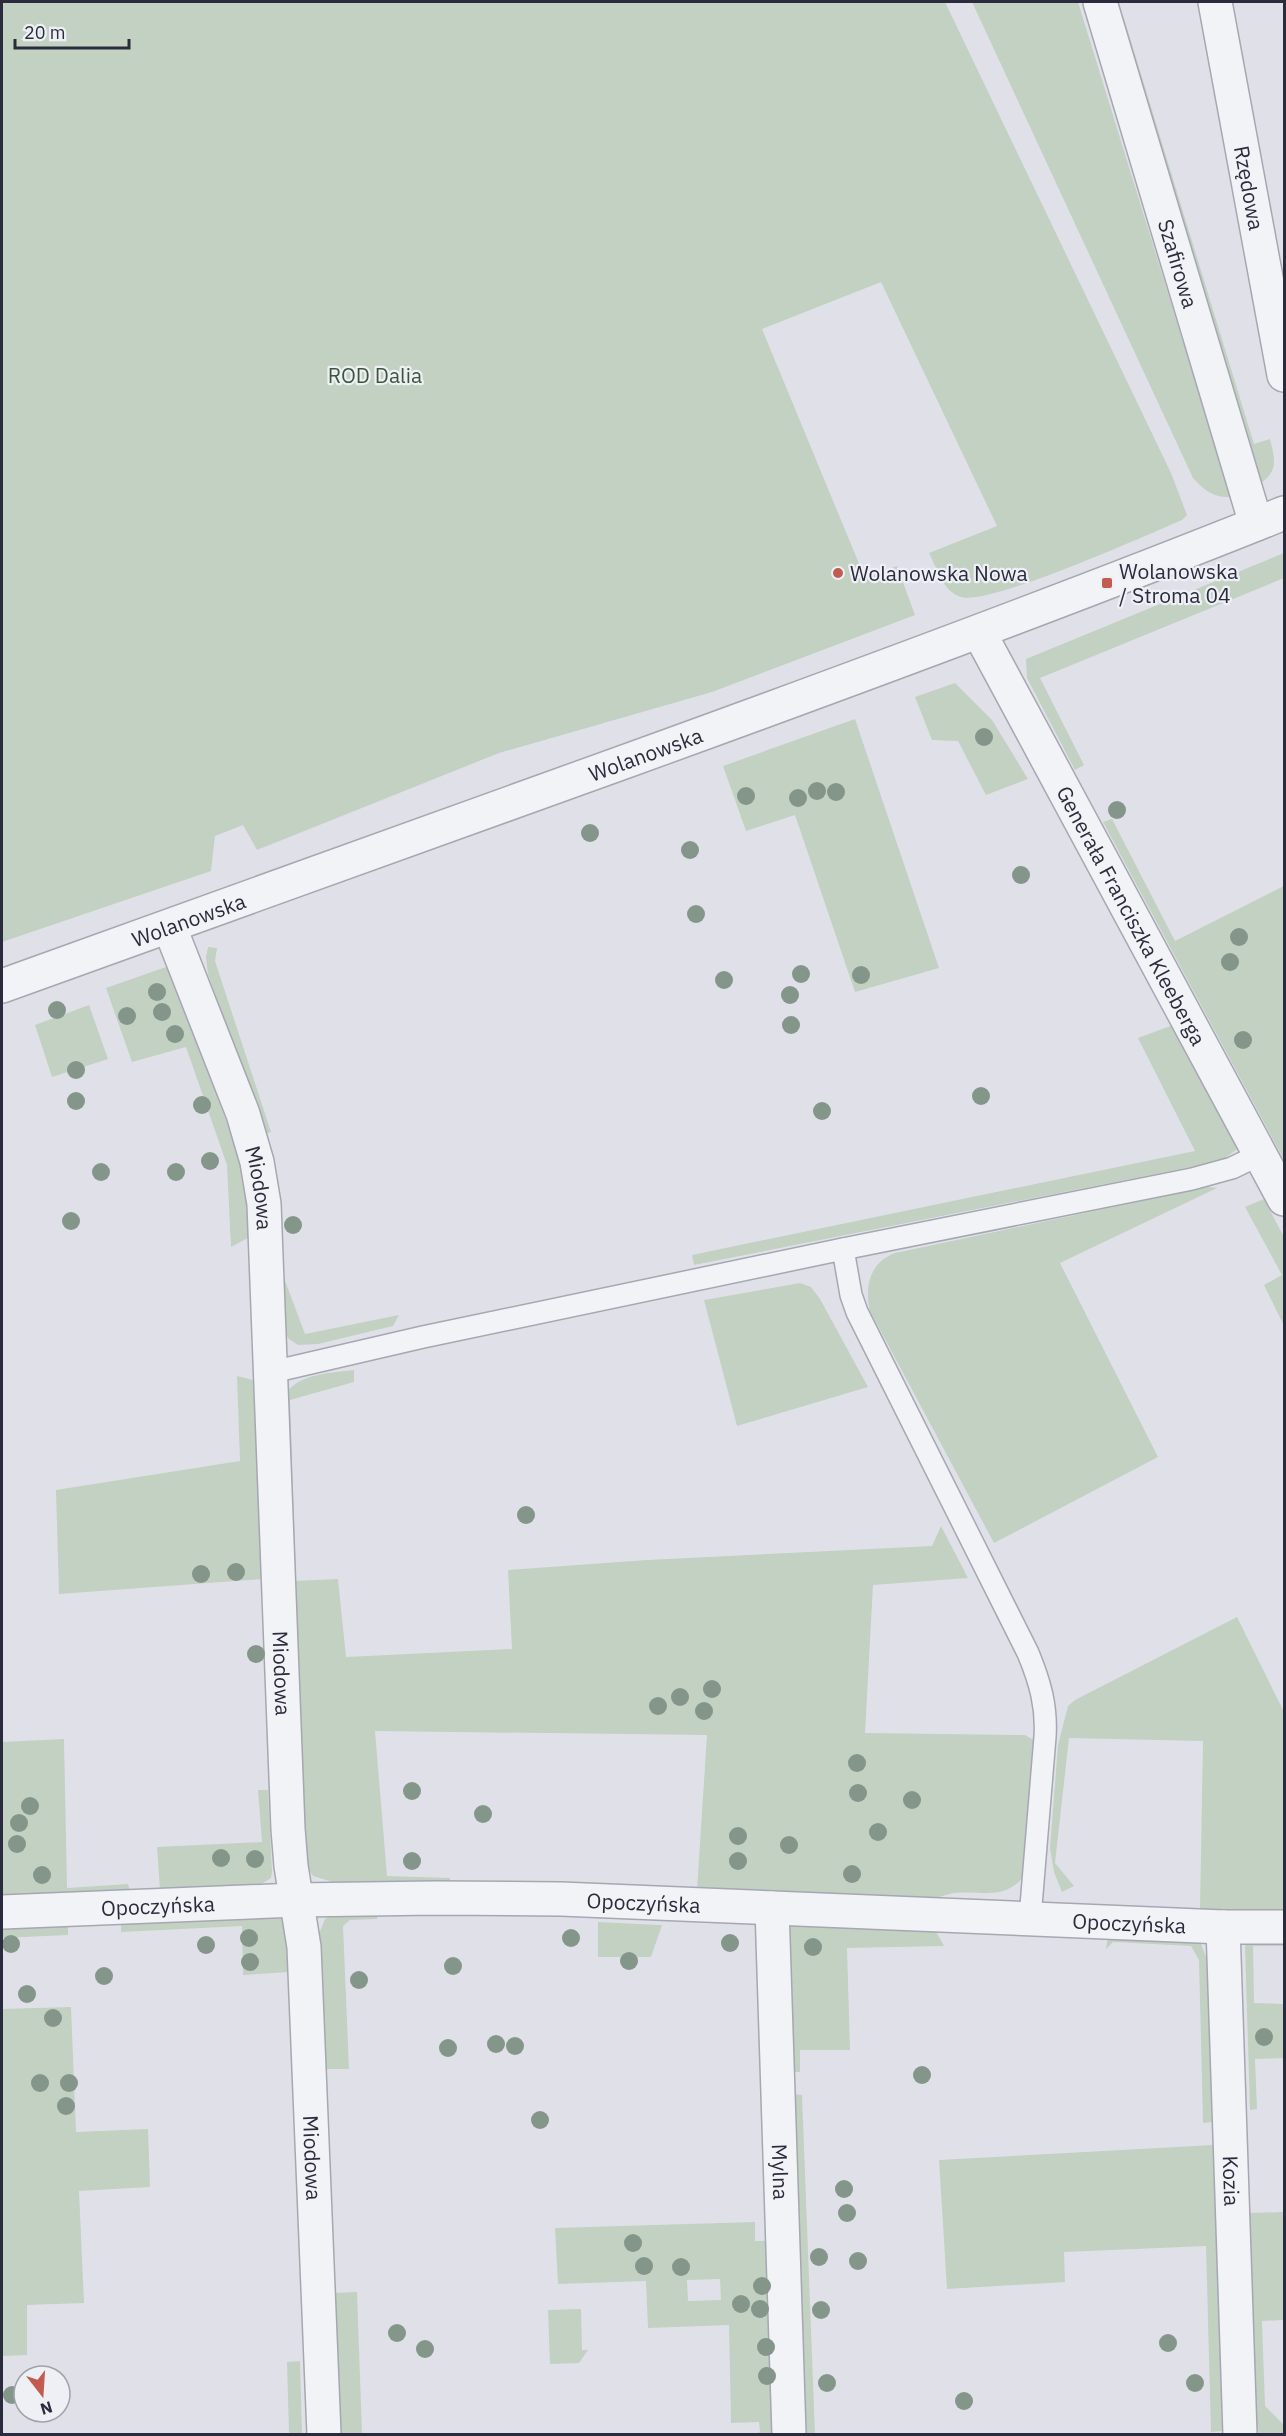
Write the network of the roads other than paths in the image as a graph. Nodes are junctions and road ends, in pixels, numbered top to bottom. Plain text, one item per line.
1 (1100, 2) edge
2 (1215, 2) edge
3 (1284, 375) edge
4 (1270, 518) edge
5 (980, 632) junction
6 (170, 927) junction
7 (2, 986) edge
8 (1261, 1154) junction
9 (1284, 1199) edge
10 (843, 1249) junction
11 (272, 1372) junction
12 (296, 1900) junction
13 (772, 1908) junction
14 (2, 1912) edge
15 (1030, 1918) junction
16 (1223, 1927) junction
17 (1284, 1927) edge
18 (324, 2434) edge
19 (789, 2434) edge
20 (1240, 2434) edge

1 - 4 street, Szafirowa
2 - 3 street, Rzędowa
4 - 5 street, Wolanowska
5 - 6 street, Wolanowska
5 - 8 street, Generała Franciszka Kleeberga
6 - 7 street, Wolanowska
6 - 11 street, Miodowa
8 - 9 street, Generała Franciszka Kleeberga
8 - 10 lane
10 - 11 lane
10 - 15 lane
11 - 12 street, Miodowa
12 - 13 street, Opoczyńska
12 - 14 street, Opoczyńska
12 - 18 street, Miodowa
13 - 15 street, Opoczyńska
13 - 19 street, Mylna
15 - 16 street, Opoczyńska
16 - 17 street, Opoczyńska
16 - 20 street, Kozia

